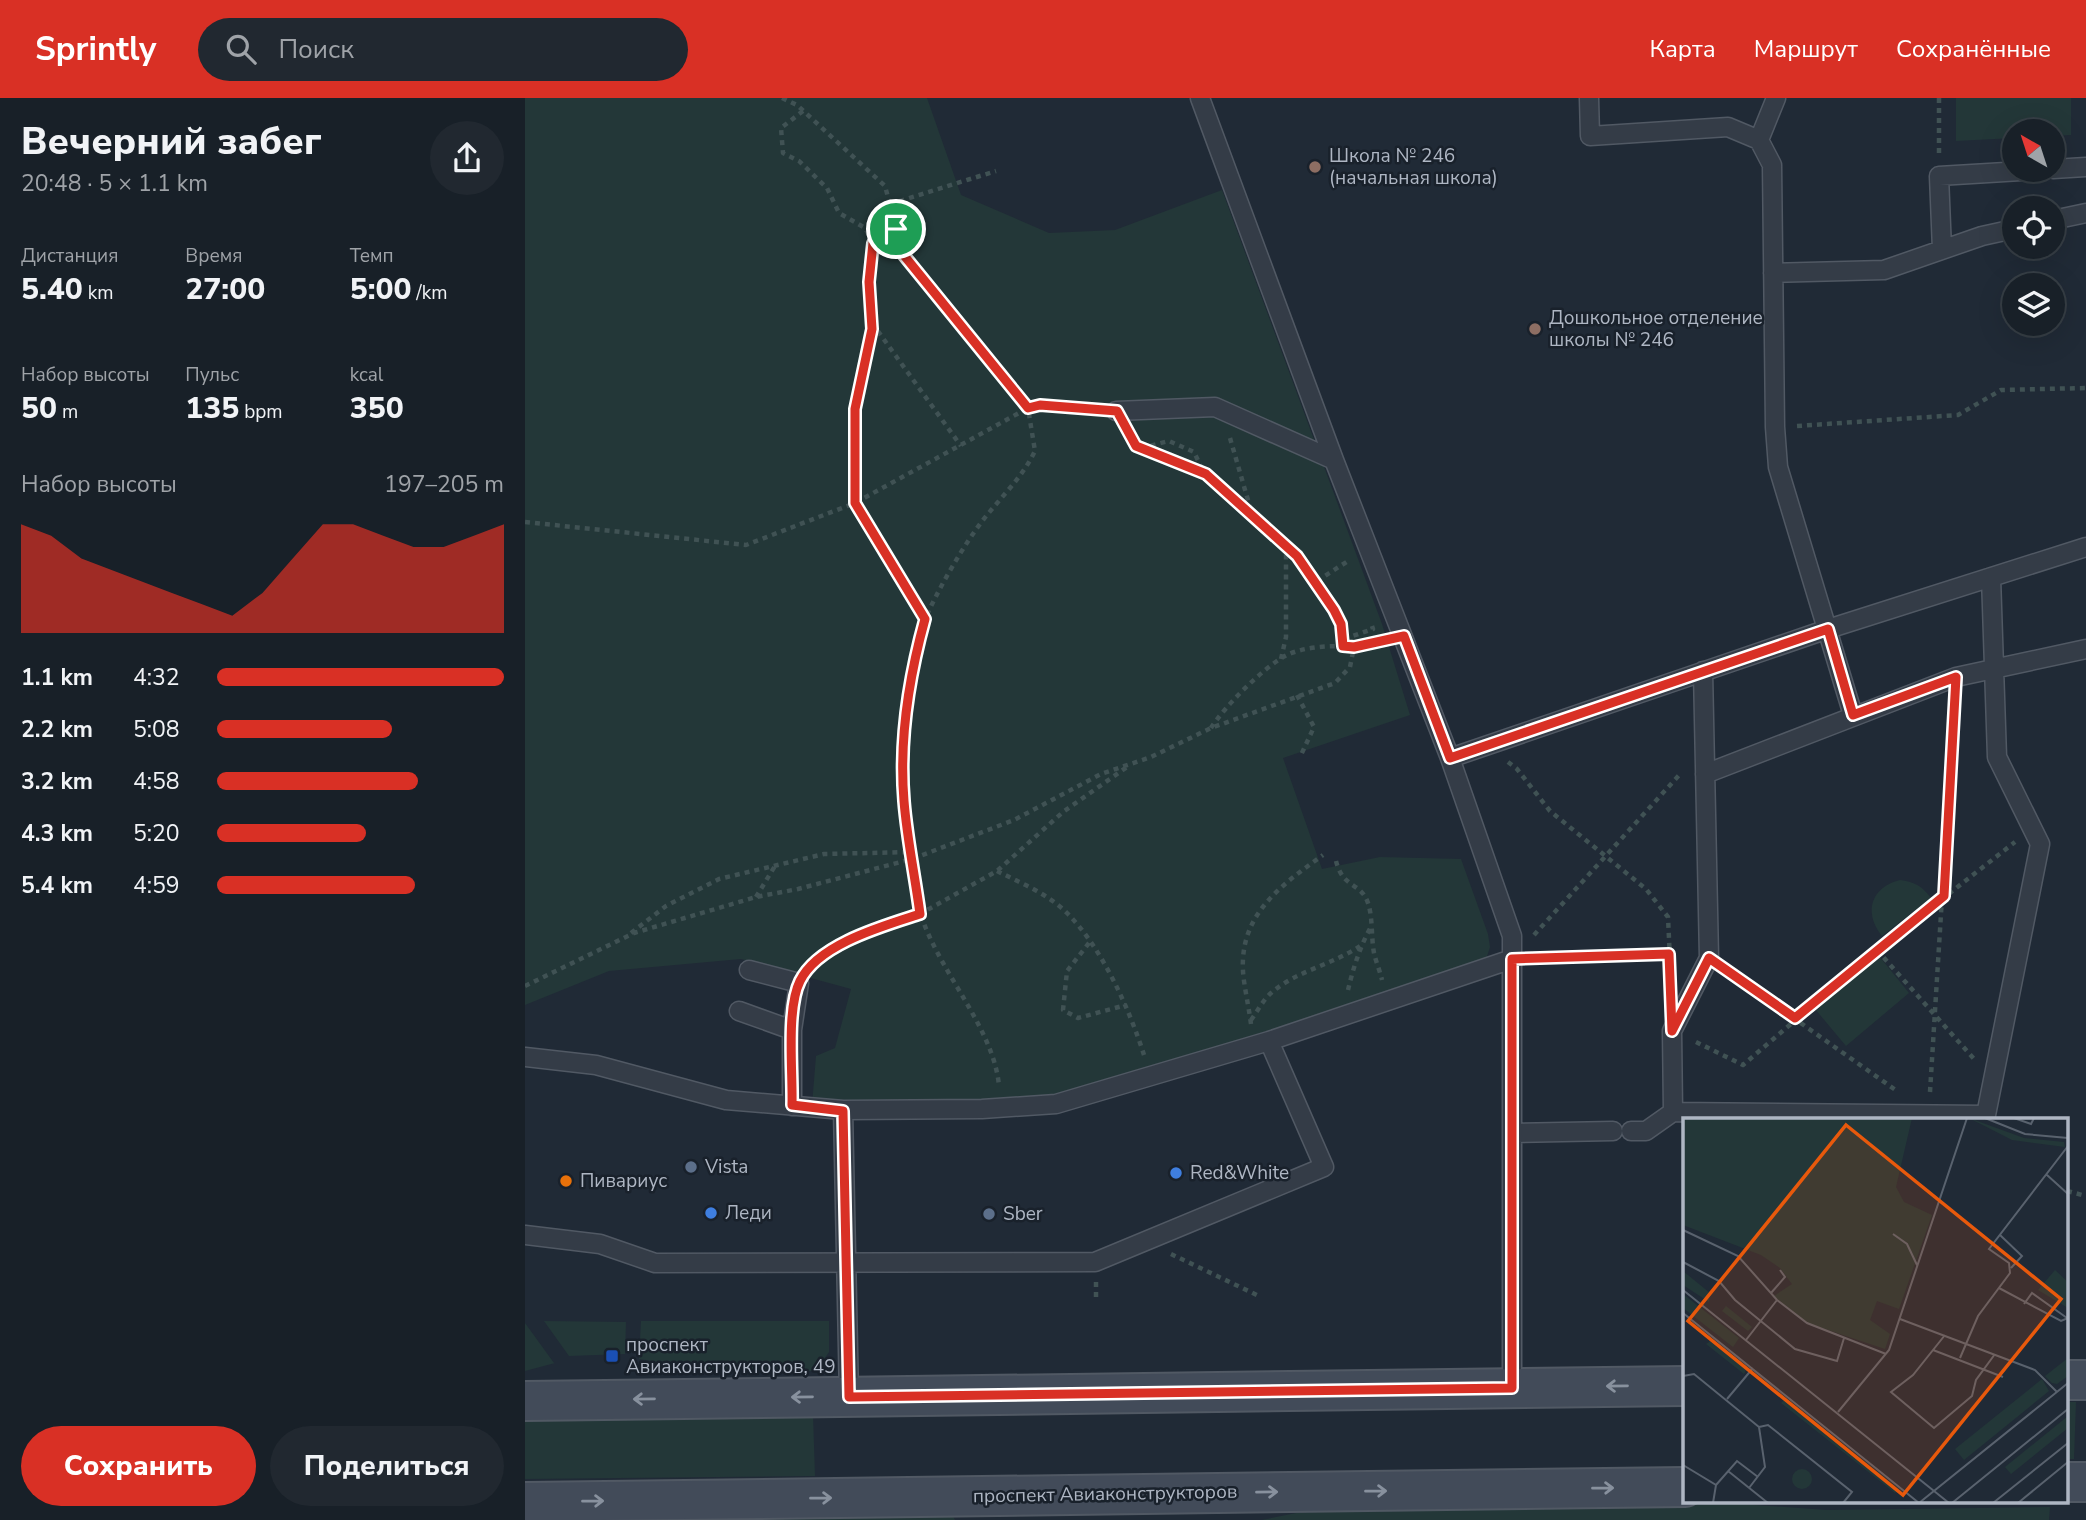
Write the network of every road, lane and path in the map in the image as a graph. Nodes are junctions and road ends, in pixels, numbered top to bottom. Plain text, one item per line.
1 (782, 98) edge
2 (1201, 98) edge
3 (1589, 98) edge
4 (1776, 98) edge
5 (1939, 98) edge
6 (803, 111) junction
7 (1759, 140) junction
8 (2086, 167) edge
9 (2065, 168) edge
10 (996, 171) dead end
11 (2002, 172) edge
12 (1939, 176) junction
13 (890, 204) junction
14 (2086, 213) edge
15 (2065, 217) edge
16 (896, 229) junction
17 (2002, 232) edge
18 (873, 243) junction
19 (1941, 250) junction
20 (1773, 273) junction
21 (872, 322) junction
22 (2086, 388) edge
23 (1028, 408) junction
24 (1117, 411) junction
25 (1222, 411) junction
26 (1775, 427) junction
27 (961, 446) junction
28 (1140, 448) junction
29 (1334, 460) junction
30 (1205, 474) junction
31 (855, 503) junction
32 (1253, 515) junction
33 (525, 522) edge
34 (1286, 545) junction
35 (2086, 547) edge
36 (1348, 561) dead end
37 (1991, 577) junction
38 (1317, 581) junction
39 (925, 619) junction
40 (1828, 629) junction
41 (1404, 636) junction
42 (1343, 646) junction
43 (1354, 647) junction
44 (2086, 649) edge
45 (1281, 660) junction
46 (1995, 668) junction
47 (1703, 671) junction
48 (1956, 677) junction
49 (1297, 695) junction
50 (1853, 715) junction
51 (1211, 728) junction
52 (1488, 745) junction
53 (1705, 747) junction
54 (1301, 755) dead end
55 (1450, 758) junction
56 (1132, 764) junction
57 (1705, 775) junction
58 (2032, 828) junction
59 (912, 855) junction
60 (1323, 855) dead end
61 (1605, 857) junction
62 (1336, 861) dead end
63 (776, 865) junction
64 (997, 871) junction
65 (1944, 896) junction
66 (756, 897) junction
67 (920, 914) junction
68 (1371, 927) junction
69 (625, 937) junction
70 (1089, 943) junction
71 (1360, 946) junction
72 (1877, 950) junction
73 (1669, 954) junction
74 (1709, 958) junction
75 (1512, 959) junction
76 (749, 970) dead end
77 (799, 983) junction
78 (525, 986) edge
79 (1389, 1000) junction
80 (1126, 1005) junction
81 (739, 1012) dead end
82 (1346, 1015) junction
83 (1935, 1016) junction
84 (1795, 1018) junction
85 (1250, 1021) junction
86 (792, 1030) junction
87 (1672, 1031) junction
88 (1262, 1043) junction
89 (525, 1057) edge
90 (1151, 1076) junction
91 (1993, 1079) junction
92 (792, 1105) junction
93 (1001, 1107) junction
94 (843, 1111) junction
95 (1673, 1112) junction
96 (1929, 1114) junction
97 (1512, 1133) junction
98 (2069, 1192) edge
99 (2086, 1196) edge
100 (525, 1235) edge
101 (1142, 1240) junction
102 (846, 1262) junction
103 (1261, 1297) dead end
104 (1683, 1385) edge
105 (1512, 1388) junction
106 (849, 1397) junction
107 (525, 1401) edge
108 (1683, 1487) edge
109 (525, 1502) edge
110 (975, 1508) edge
111 (677, 1510) edge

1 - 6 path
2 - 29 lane
3 - 7 lane
4 - 7 lane
5 - 12 path
6 - 13 path
6 - 18 path
7 - 20 lane
8 - 9 lane
10 - 13 path
11 - 12 lane
12 - 19 lane
13 - 16 path
14 - 15 lane
16 - 18 path
16 - 23 path
17 - 19 lane
18 - 21 path
19 - 20 lane
20 - 26 lane
21 - 27 path
21 - 31 path
22 - 26 path
23 - 24 path
23 - 27 path
23 - 39 path
24 - 25 lane
24 - 28 path
25 - 29 lane
25 - 32 path
26 - 40 lane
27 - 31 path
28 - 30 path
28 - 30 path
29 - 41 lane
30 - 32 path
31 - 33 path
31 - 39 path
32 - 34 path
34 - 38 path
34 - 45 path
35 - 37 lane
36 - 38 path
37 - 40 lane
37 - 46 lane
38 - 42 path
39 - 59 path
40 - 47 lane
40 - 50 lane
41 - 43 path
41 - 55 lane
42 - 43 path
42 - 45 path
43 - 49 path
44 - 46 lane
45 - 51 path
46 - 48 lane
46 - 58 lane
47 - 52 lane
47 - 53 lane
48 - 50 lane
48 - 65 path
49 - 51 path
49 - 54 path
50 - 57 lane
51 - 56 path
52 - 55 lane
52 - 61 path
53 - 57 lane
53 - 61 path
55 - 75 lane
56 - 59 path
56 - 64 path
57 - 74 lane
58 - 65 path
58 - 91 lane
59 - 63 path
59 - 66 path
59 - 67 path
60 - 85 path
61 - 73 path
61 - 75 path
62 - 68 path
63 - 66 path
63 - 69 path
64 - 67 path
64 - 70 path
65 - 72 path
65 - 83 path
66 - 69 path
67 - 77 path
67 - 93 path
68 - 71 path
68 - 79 path
69 - 78 path
70 - 80 path
70 - 80 path
71 - 82 path
71 - 85 path
72 - 83 path
72 - 84 path
73 - 75 path
73 - 87 path
74 - 84 path
74 - 87 lane
75 - 79 lane
75 - 97 lane
76 - 77 lane
77 - 86 lane
79 - 82 lane
80 - 90 path
81 - 86 lane
82 - 88 lane
83 - 91 path
83 - 96 path
84 - 87 path
84 - 96 path
85 - 88 path
86 - 92 lane
87 - 95 lane
88 - 90 lane
88 - 101 lane
89 - 92 lane
90 - 93 lane
91 - 96 lane
92 - 94 lane
93 - 94 lane
94 - 102 lane
95 - 96 lane
95 - 97 lane
97 - 105 lane
98 - 99 path
100 - 102 lane
101 - 102 lane
101 - 103 path
102 - 106 lane
104 -> 105 street
105 - 106 street
106 -> 107 street
110 -> 108 street, проспект Авиаконструкторов
109 -> 111 street, проспект Авиаконструкторов
111 -> 110 street, проспект Авиаконструкторов

